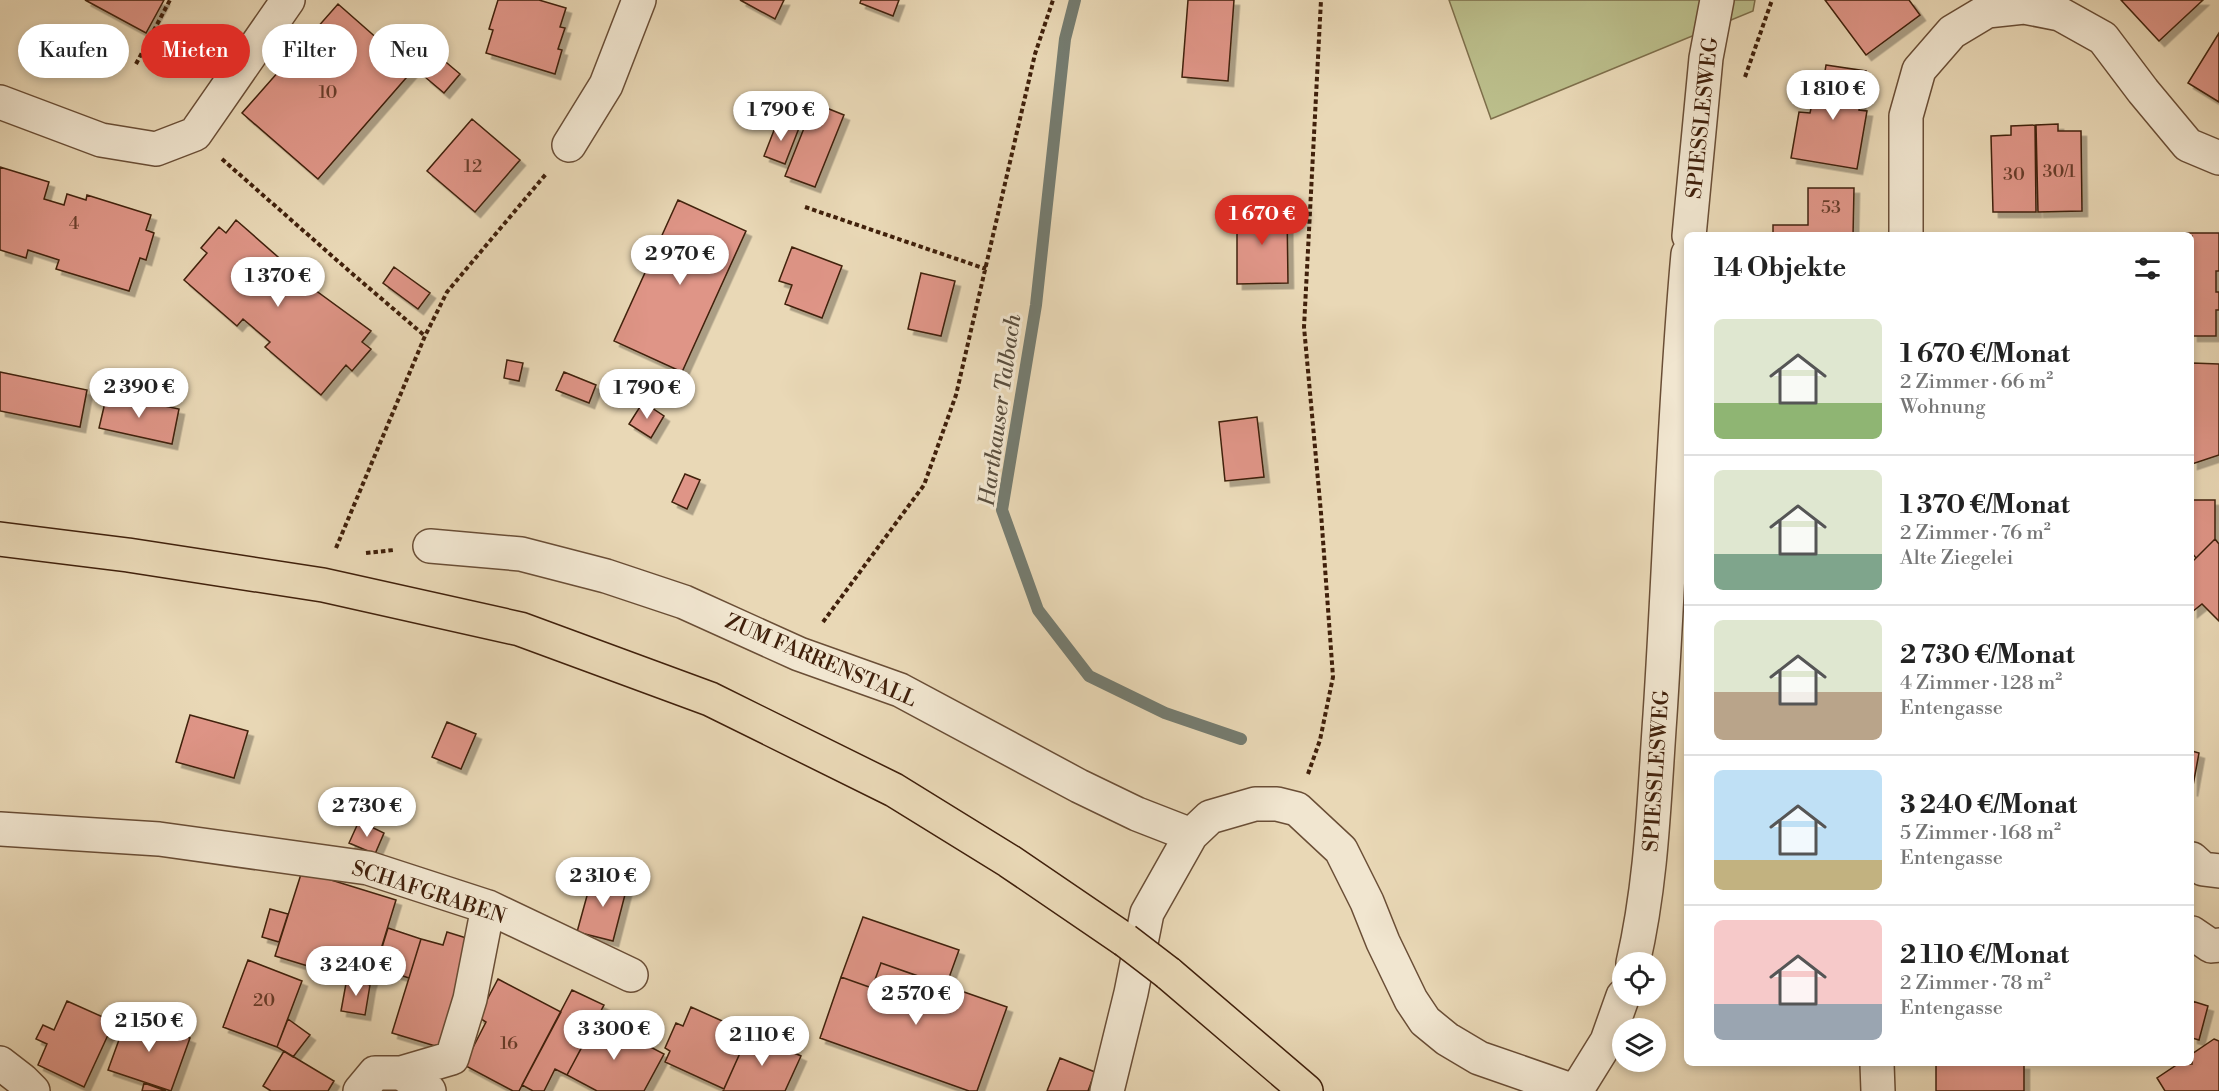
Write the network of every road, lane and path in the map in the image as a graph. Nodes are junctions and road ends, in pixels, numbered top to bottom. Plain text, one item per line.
1 (170, 0) edge
2 (288, 0) edge
3 (639, 0) edge
4 (1053, 0) edge
5 (1321, 0) edge
6 (1717, 0) edge
7 (1772, 0) edge
8 (136, 64) dead end
9 (1744, 80) dead end
10 (0, 102) edge
11 (195, 134) junction
12 (569, 146) joint
13 (2219, 158) edge
14 (805, 207) dead end
15 (1689, 232) edge
16 (1906, 232) edge
17 (986, 270) junction
18 (1684, 296) edge
19 (425, 336) junction
20 (0, 539) edge
21 (430, 546) joint
22 (365, 553) dead end
23 (332, 557) dead end
24 (800, 654) junction
25 (1297, 808) junction
26 (0, 829) edge
27 (1191, 835) junction
28 (488, 907) junction
29 (2194, 934) edge
30 (1133, 942) junction
31 (2219, 945) edge
32 (1635, 952) edge
33 (631, 975) dead end
34 (1619, 1006) edge
35 (0, 1063) edge
36 (1877, 1066) edge
37 (401, 1073) junction
38 (33, 1091) edge
39 (360, 1091) edge
40 (429, 1091) edge
41 (1107, 1091) edge
42 (1306, 1091) edge
43 (1575, 1091) edge
44 (1878, 1091) edge

1 - 8 path
2 - 11 street
3 - 12 street
4 - 17 path
5 - 25 path
6 - 15 street, SPIESSLESWEG
7 - 9 path
10 - 11 street
11 - 19 path
12 - 19 path
13 - 16 street
14 - 17 path
17 - 24 path
18 - 32 street, SPIESSLESWEG
19 - 23 path
20 - 30 main road
21 - 22 path
21 - 24 street, ZUM FARRENSTALL
24 - 27 street, ZUM FARRENSTALL
25 - 27 street
25 - 43 street
26 - 28 street, SCHAFGRABEN
27 - 30 street
28 - 33 street, SCHAFGRABEN
28 - 37 street
29 - 31 street
30 - 41 street
30 - 42 main road, bridge
34 - 43 street
35 - 38 street
36 - 44 street
37 - 39 street
37 - 40 street

